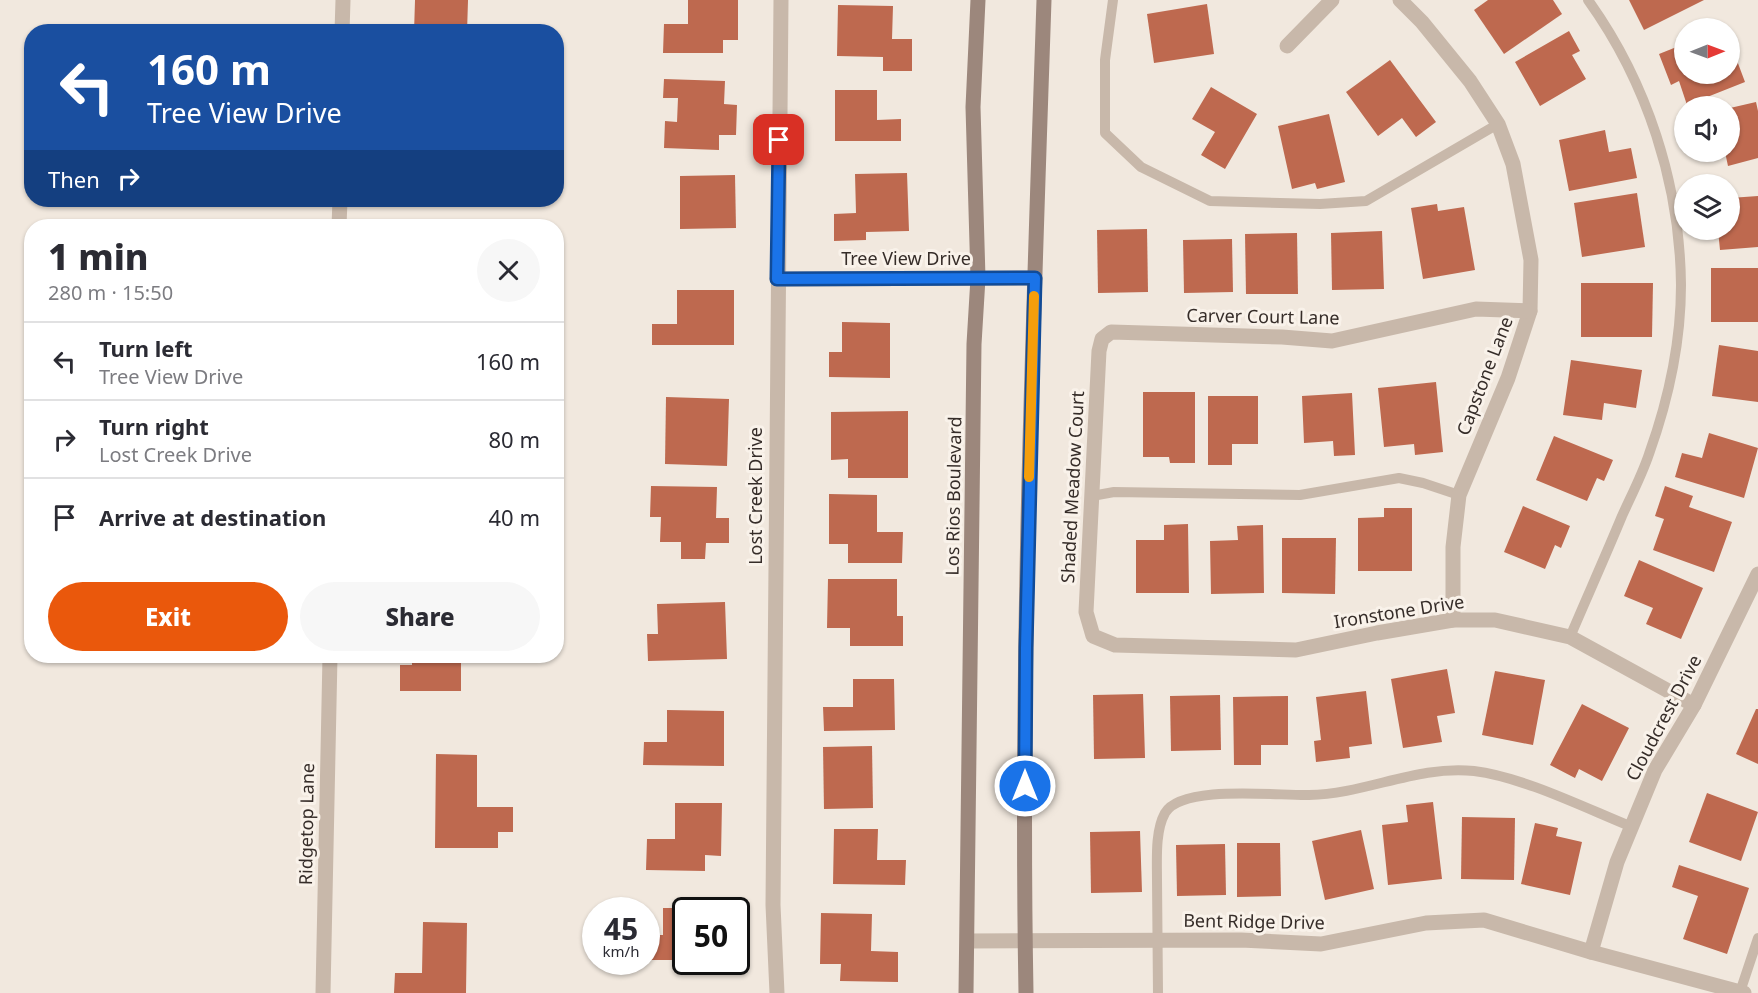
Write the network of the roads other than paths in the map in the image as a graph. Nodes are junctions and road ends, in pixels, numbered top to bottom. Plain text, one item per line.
1 (343, 0) edge
2 (781, 0) edge
3 (978, 0) edge
4 (1044, 0) edge
5 (1113, 0) edge
6 (1332, 0) edge
7 (1400, 0) edge
8 (1588, 0) edge
9 (342, 24) edge
10 (1287, 46) dead end
11 (1498, 124) junction
12 (978, 278) junction
13 (1035, 278) junction
14 (777, 279) junction
15 (1530, 311) junction
16 (1102, 339) joint
17 (1459, 495) junction
18 (1092, 496) junction
19 (1758, 574) edge
20 (1453, 621) junction
21 (1093, 636) joint
22 (1570, 637) junction
23 (330, 663) edge
24 (1694, 705) junction
25 (1632, 827) junction
26 (1758, 938) edge
27 (968, 941) junction
28 (1156, 941) junction
29 (1025, 942) junction
30 (1591, 952) junction
31 (1742, 992) edge
32 (322, 993) edge
33 (777, 993) edge
34 (966, 993) edge
35 (1026, 993) edge
36 (1158, 993) edge

1 - 9 street
2 - 14 street, Lost Creek Drive
3 - 12 main road, Los Rios Boulevard
4 - 13 main road
5 - 11 lane
6 - 10 street
7 - 11 street, Capstone Lane
8 - 22 lane
11 - 15 street, Capstone Lane
12 - 13 street, Tree View Drive
12 - 14 street, Tree View Drive
12 - 27 main road, Los Rios Boulevard
13 - 29 main road
14 - 33 street, Lost Creek Drive
15 - 16 street, Carver Court Lane
15 - 17 street, Capstone Lane
16 - 18 street, Shaded Meadow Court
17 - 18 lane
17 - 20 street, Capstone Lane
18 - 21 street, Shaded Meadow Court
19 - 24 street, Cloudcrest Drive
20 - 21 street, Ironstone Drive
20 - 22 street, Ironstone Drive
22 - 24 street, Ironstone Drive
23 - 32 street, Ridgetop Lane
24 - 25 street, Cloudcrest Drive
25 - 28 lane
25 - 30 street, Cloudcrest Drive
26 - 31 lane
27 - 29 street, Bent Ridge Drive
27 - 34 main road, Los Rios Boulevard
28 - 29 street, Bent Ridge Drive
28 - 30 street, Bent Ridge Drive
28 - 36 lane
29 - 35 main road
30 - 31 street, Bent Ridge Drive

